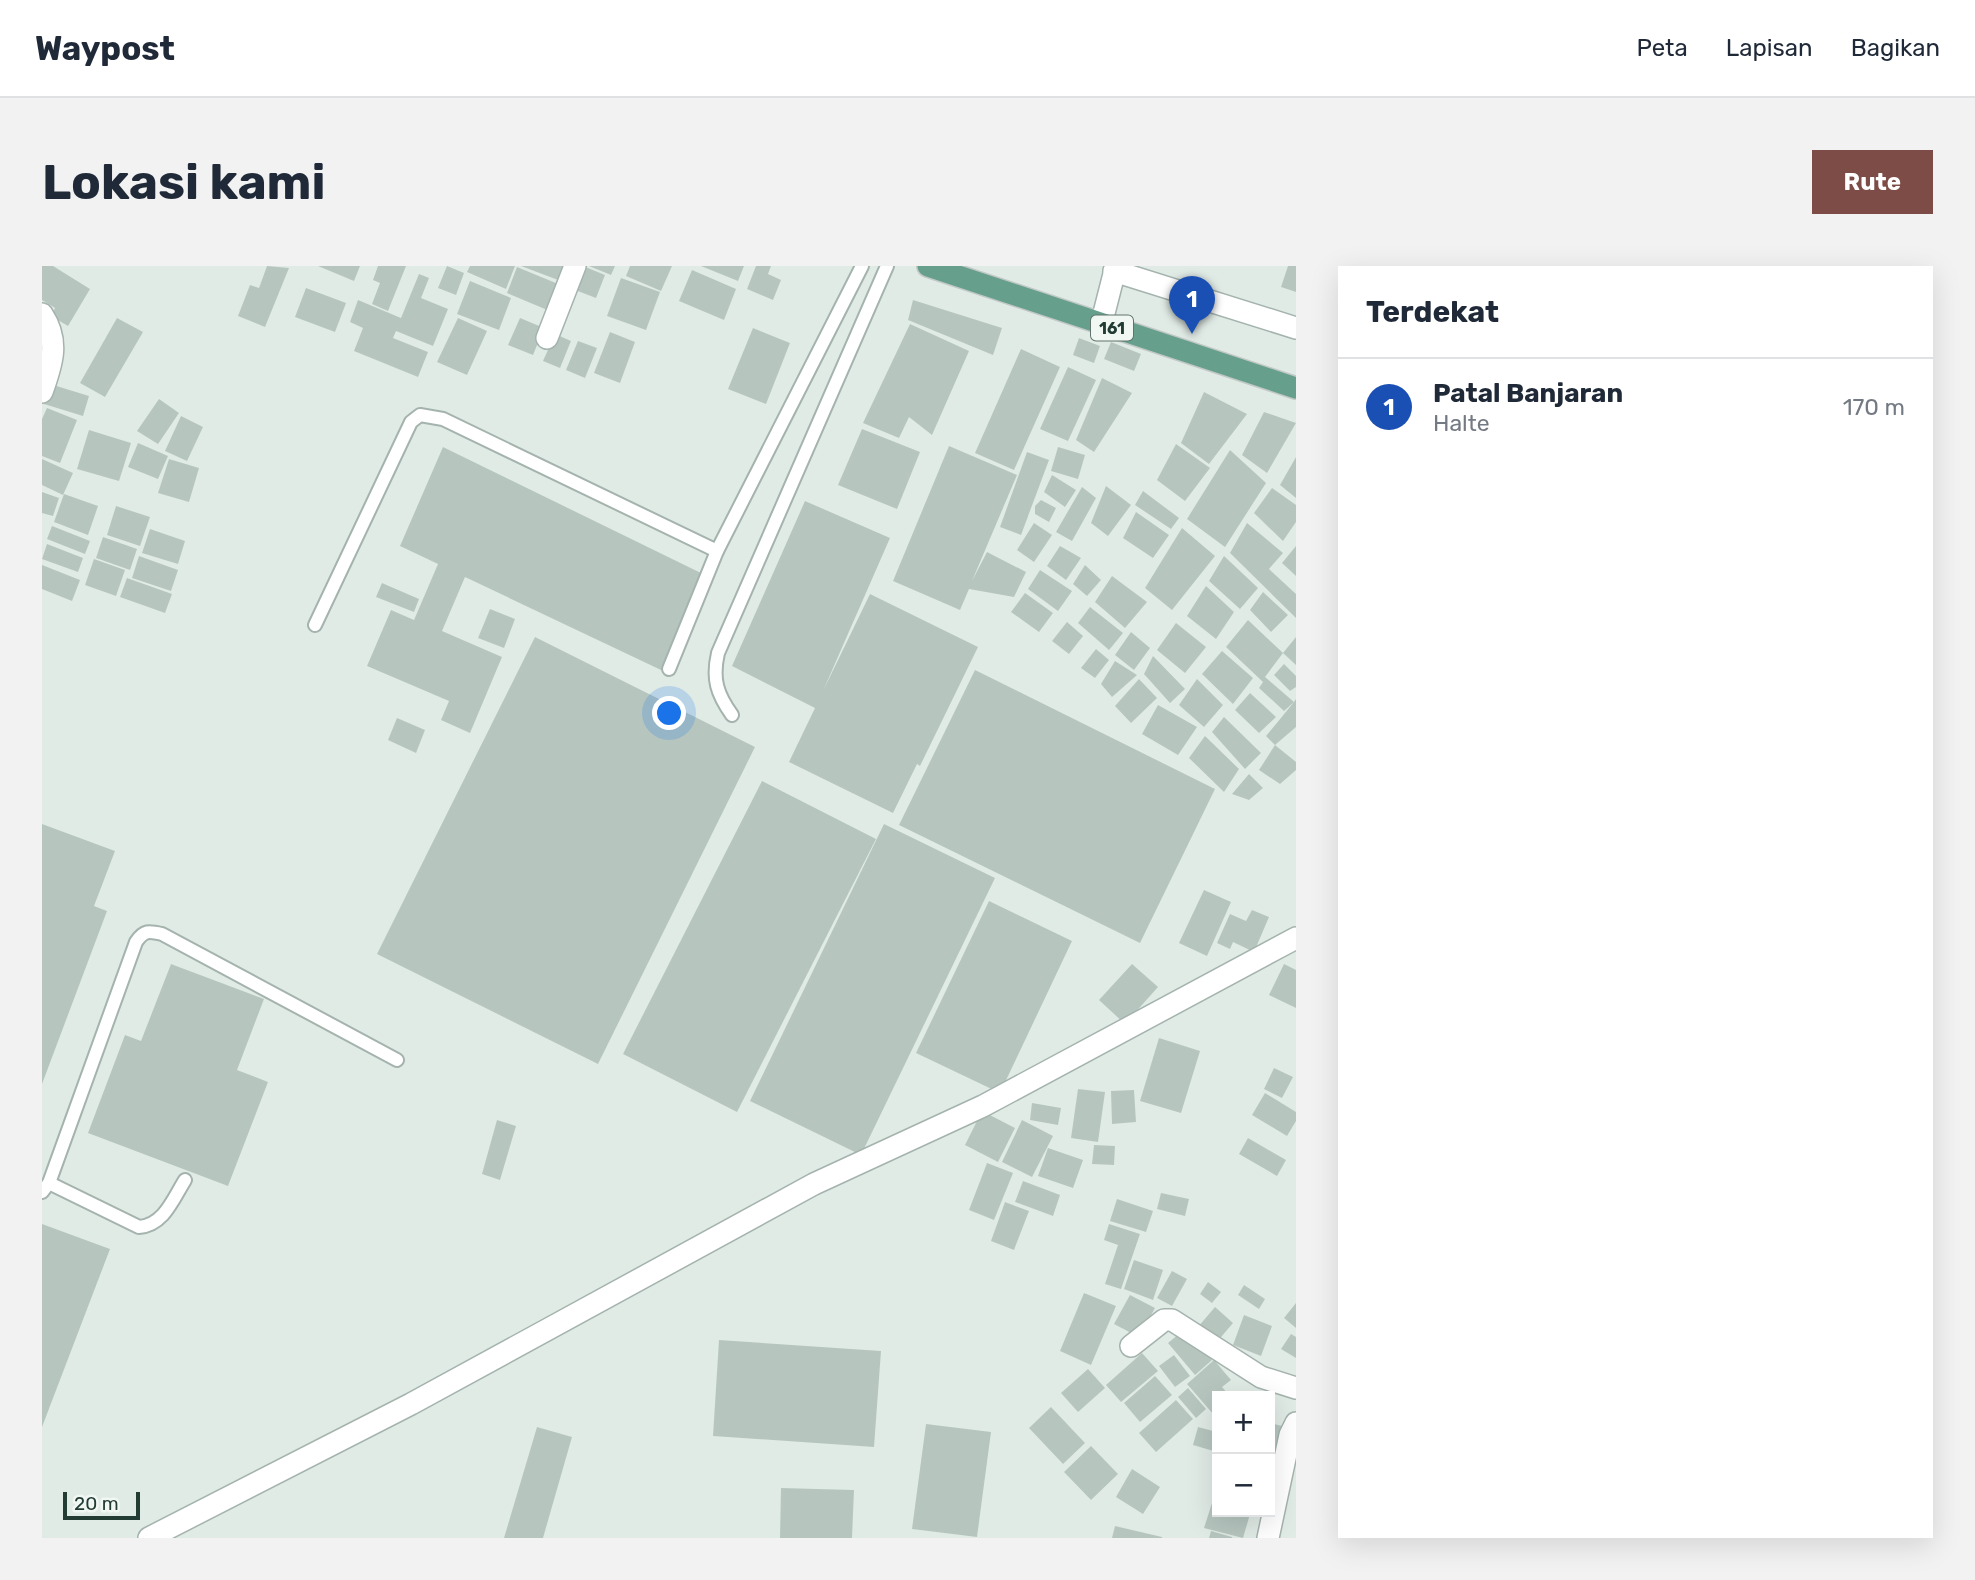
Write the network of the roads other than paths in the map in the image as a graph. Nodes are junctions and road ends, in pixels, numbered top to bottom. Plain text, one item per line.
1 (575, 266) edge
2 (862, 266) edge
3 (887, 266) edge
4 (928, 266) edge
5 (1115, 268) edge
6 (1159, 275) edge
7 (42, 314) edge
8 (1101, 325) junction
9 (1296, 328) edge
10 (547, 338) dead end
11 (1296, 388) edge
12 (42, 392) edge
13 (717, 551) junction
14 (315, 625) dead end
15 (669, 669) dead end
16 (732, 715) dead end
17 (1296, 938) edge
18 (397, 1060) dead end
19 (185, 1180) dead end
20 (46, 1188) edge
21 (1130, 1346) dead end
22 (1296, 1388) edge
23 (1296, 1423) edge
24 (149, 1538) edge
25 (1268, 1538) edge

1 - 10 street
2 - 13 lane
3 - 16 lane
4 - 8 main road, 161
5 - 6 street
5 - 8 street
6 - 9 street
7 - 12 street
8 - 11 main road, 161
13 - 14 lane
13 - 15 lane
17 - 24 street
18 - 20 lane
19 - 20 lane
21 - 22 street
23 - 25 street

